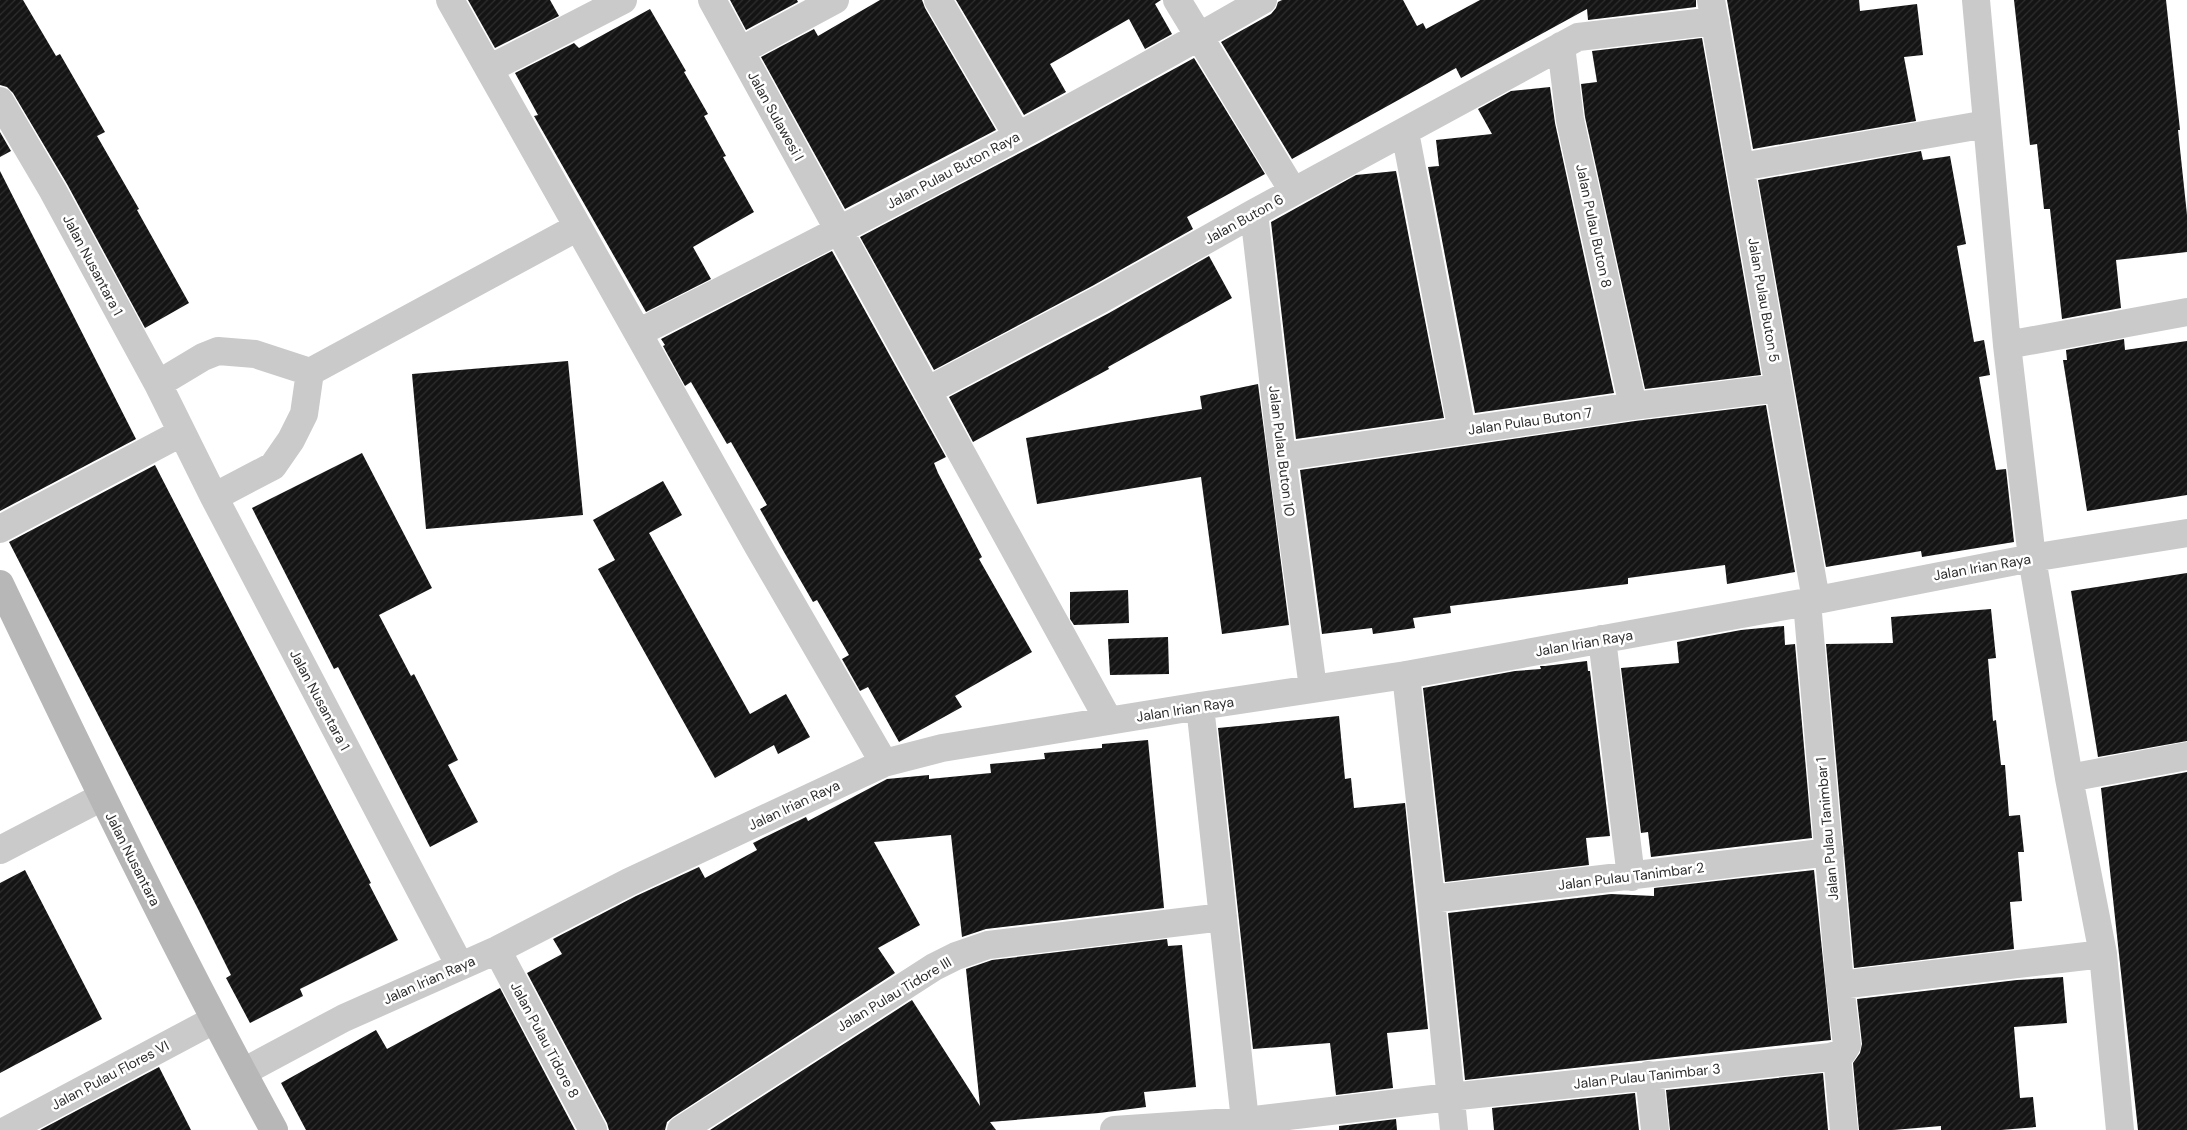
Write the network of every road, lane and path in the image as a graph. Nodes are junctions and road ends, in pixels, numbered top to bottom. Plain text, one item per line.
1 (450, 0) edge
2 (622, 0) edge
3 (712, 0) edge
4 (835, 0) edge
5 (938, 0) edge
6 (1177, 0) edge
7 (1263, 0) edge
8 (1976, 0) edge
9 (1713, 10) edge
10 (1199, 37) junction
11 (1561, 46) junction
12 (740, 51) junction
13 (489, 69) junction
14 (0, 101) edge
15 (1987, 124) junction
16 (1405, 132) junction
17 (1018, 136) junction
18 (1741, 167) junction
19 (1293, 192) junction
20 (1254, 213) junction
21 (578, 227) junction
22 (839, 231) junction
23 (2187, 312) edge
24 (638, 332) junction
25 (2007, 345) junction
26 (310, 372) junction
27 (158, 384) junction
28 (1779, 388) junction
29 (927, 391) junction
30 (1633, 406) junction
31 (1462, 431) junction
32 (181, 433) junction
33 (1282, 457) junction
34 (214, 497) junction
35 (0, 529) edge
36 (2187, 533) edge
37 (2032, 558) junction
38 (0, 584) edge
39 (1812, 601) junction
40 (1602, 640) junction
41 (1406, 675) junction
42 (1313, 688) junction
43 (1200, 706) junction
44 (1109, 721) junction
45 (2187, 756) edge
46 (884, 763) junction
47 (2069, 778) junction
48 (102, 797) junction
49 (0, 850) edge
50 (1830, 852) junction
51 (1631, 877) junction
52 (1431, 899) junction
53 (1223, 917) junction
54 (497, 950) junction
55 (2103, 954) junction
56 (460, 966) junction
57 (1840, 985) junction
58 (214, 1020) junction
59 (1840, 1055) junction
60 (243, 1072) junction
61 (1650, 1075) junction
62 (1450, 1097) junction
63 (1246, 1126) edge
64 (7, 1130) edge
65 (274, 1130) edge
66 (593, 1130) edge
67 (681, 1130) edge
68 (1114, 1130) edge
69 (1454, 1130) edge
70 (1655, 1130) edge
71 (1844, 1130) edge
72 (2120, 1130) edge

1 - 13 street
2 - 13 street
3 - 12 street, Jalan Sulawesi I
4 - 12 street
5 - 17 street
6 - 10 street
7 - 10 street, Jalan Pulau Buton Raya
8 - 15 street
9 - 11 street, Jalan Buton 6
9 - 18 street, Jalan Pulau Buton 5
10 - 17 street, Jalan Pulau Buton Raya
10 - 19 street
11 - 16 street, Jalan Buton 6
11 - 30 street, Jalan Pulau Buton 8
12 - 22 street, Jalan Sulawesi I
13 - 21 street
14 - 27 street, Jalan Nusantara 1
15 - 18 street
15 - 25 street
16 - 19 street, Jalan Buton 6
16 - 31 street
17 - 22 street, Jalan Pulau Buton Raya
18 - 28 street, Jalan Pulau Buton 5
19 - 20 street, Jalan Buton 6
20 - 29 street, Jalan Buton 6
20 - 33 street, Jalan Pulau Buton 10
21 - 24 street
21 - 26 street
22 - 24 street, Jalan Pulau Buton Raya
22 - 29 street, Jalan Sulawesi I
23 - 25 street
24 - 46 street
25 - 37 street
26 - 27 street
26 - 34 street
27 - 32 street, Jalan Nusantara 1
28 - 30 street, Jalan Pulau Buton 7
28 - 39 street, Jalan Pulau Buton 5
29 - 44 street, Jalan Sulawesi I
30 - 31 street, Jalan Pulau Buton 7
31 - 33 street, Jalan Pulau Buton 7
32 - 34 street, Jalan Nusantara 1
32 - 35 street
33 - 42 street, Jalan Pulau Buton 10
34 - 56 street, Jalan Nusantara 1
36 - 37 street, Jalan Irian Raya
37 - 39 street, Jalan Irian Raya
37 - 47 street
38 - 48 street, Jalan Nusantara
39 - 40 street, Jalan Irian Raya
39 - 50 street, Jalan Pulau Tanimbar 1
40 - 41 street, Jalan Irian Raya
40 - 51 street
41 - 42 street, Jalan Irian Raya
41 - 52 street
42 - 43 street, Jalan Irian Raya
43 - 44 street, Jalan Irian Raya
43 - 53 street
44 - 46 street, Jalan Irian Raya
45 - 47 street
46 - 54 street, Jalan Irian Raya
47 - 55 street
48 - 49 street
48 - 58 street, Jalan Nusantara
50 - 51 street, Jalan Pulau Tanimbar 2
50 - 57 street, Jalan Pulau Tanimbar 1
51 - 52 street, Jalan Pulau Tanimbar 2
52 - 62 street
53 - 63 street
53 - 67 street, Jalan Pulau Tidore III
54 - 56 street, Jalan Irian Raya
54 - 66 street, Jalan Pulau Tidore 8
55 - 57 street
55 - 72 street
56 - 60 street, Jalan Irian Raya
57 - 59 street, Jalan Pulau Tanimbar 1
58 - 60 street, Jalan Nusantara
58 - 64 street, Jalan Pulau Flores VI
59 - 61 street, Jalan Pulau Tanimbar 3
59 - 71 street, Jalan Pulau Tanimbar 1
60 - 65 street, Jalan Nusantara
61 - 62 street, Jalan Pulau Tanimbar 3
61 - 70 street
62 - 63 street, Jalan Pulau Tanimbar 3
62 - 69 street
63 - 68 street, Jalan Pulau Tanimbar 3

